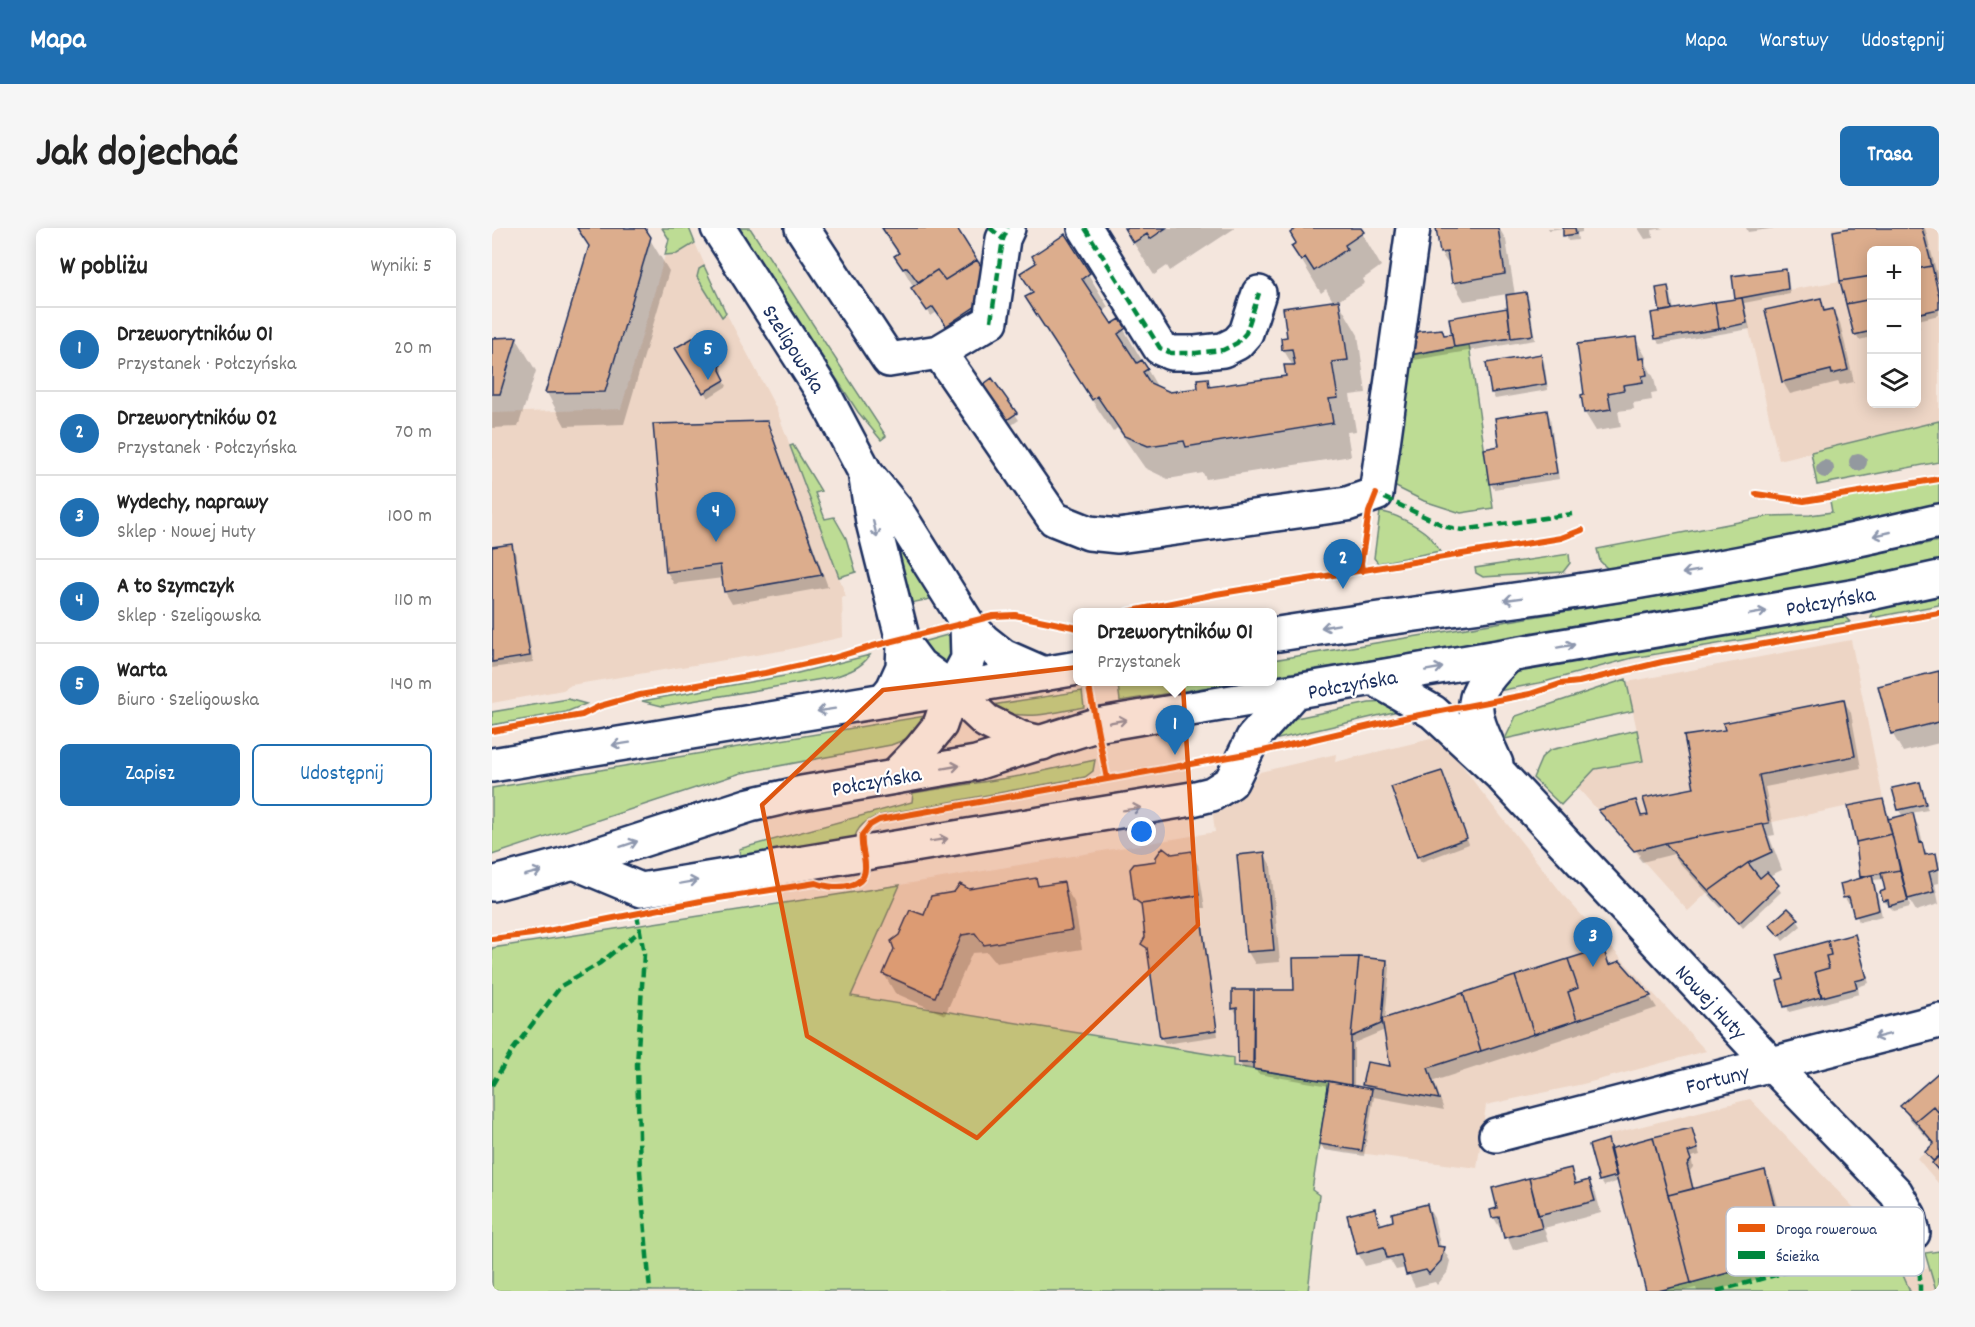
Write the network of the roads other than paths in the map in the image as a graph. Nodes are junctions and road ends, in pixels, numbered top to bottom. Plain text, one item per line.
1 (718, 228) edge
2 (802, 228) edge
3 (1085, 228) edge
4 (1413, 228) edge
5 (1000, 232) edge
6 (1259, 293) dead end
7 (939, 352) junction
8 (865, 472) junction
9 (1939, 521) edge
10 (1939, 579) edge
11 (967, 623) junction
12 (1277, 634) edge
13 (904, 645) junction
14 (1509, 656) junction
15 (1073, 669) edge
16 (1044, 674) junction
17 (1375, 679) junction
18 (952, 689) junction
19 (1294, 692) junction
20 (884, 700) junction
21 (1042, 742) junction
22 (492, 765) edge
23 (1500, 774) junction
24 (894, 777) junction
25 (574, 862) junction
26 (492, 884) edge
27 (1939, 1022) edge
28 (1771, 1064) junction
29 (1496, 1135) dead end
30 (1904, 1207) edge

1 - 8 street, Szeligowska
2 - 7 street
3 - 6 street
4 - 7 street
5 - 7 street
8 - 11 street, Szeligowska
8 -> 13 street, Szeligowska
9 -> 12 street
14 -> 10 street, Połczyńska
11 - 16 street, Szeligowska
11 - 18 street
13 - 18 street, Szeligowska
13 - 20 street, Szeligowska
17 -> 14 street, Połczyńska
14 - 23 street, Nowej Huty
15 - 16 street
16 - 18 street
17 - 19 street, Połczyńska
17 - 23 street, Nowej Huty
18 - 20 street
18 - 21 street, Szeligowska
18 - 24 street
21 -> 19 street, Połczyńska
25 -> 19 street
20 -> 22 street
24 -> 21 street, Połczyńska
23 - 28 street, Nowej Huty
25 -> 24 street, Połczyńska
26 -> 25 street, Połczyńska
27 -> 28 street, Fortuny
28 - 29 street, Fortuny
28 - 30 street, Nowej Huty

